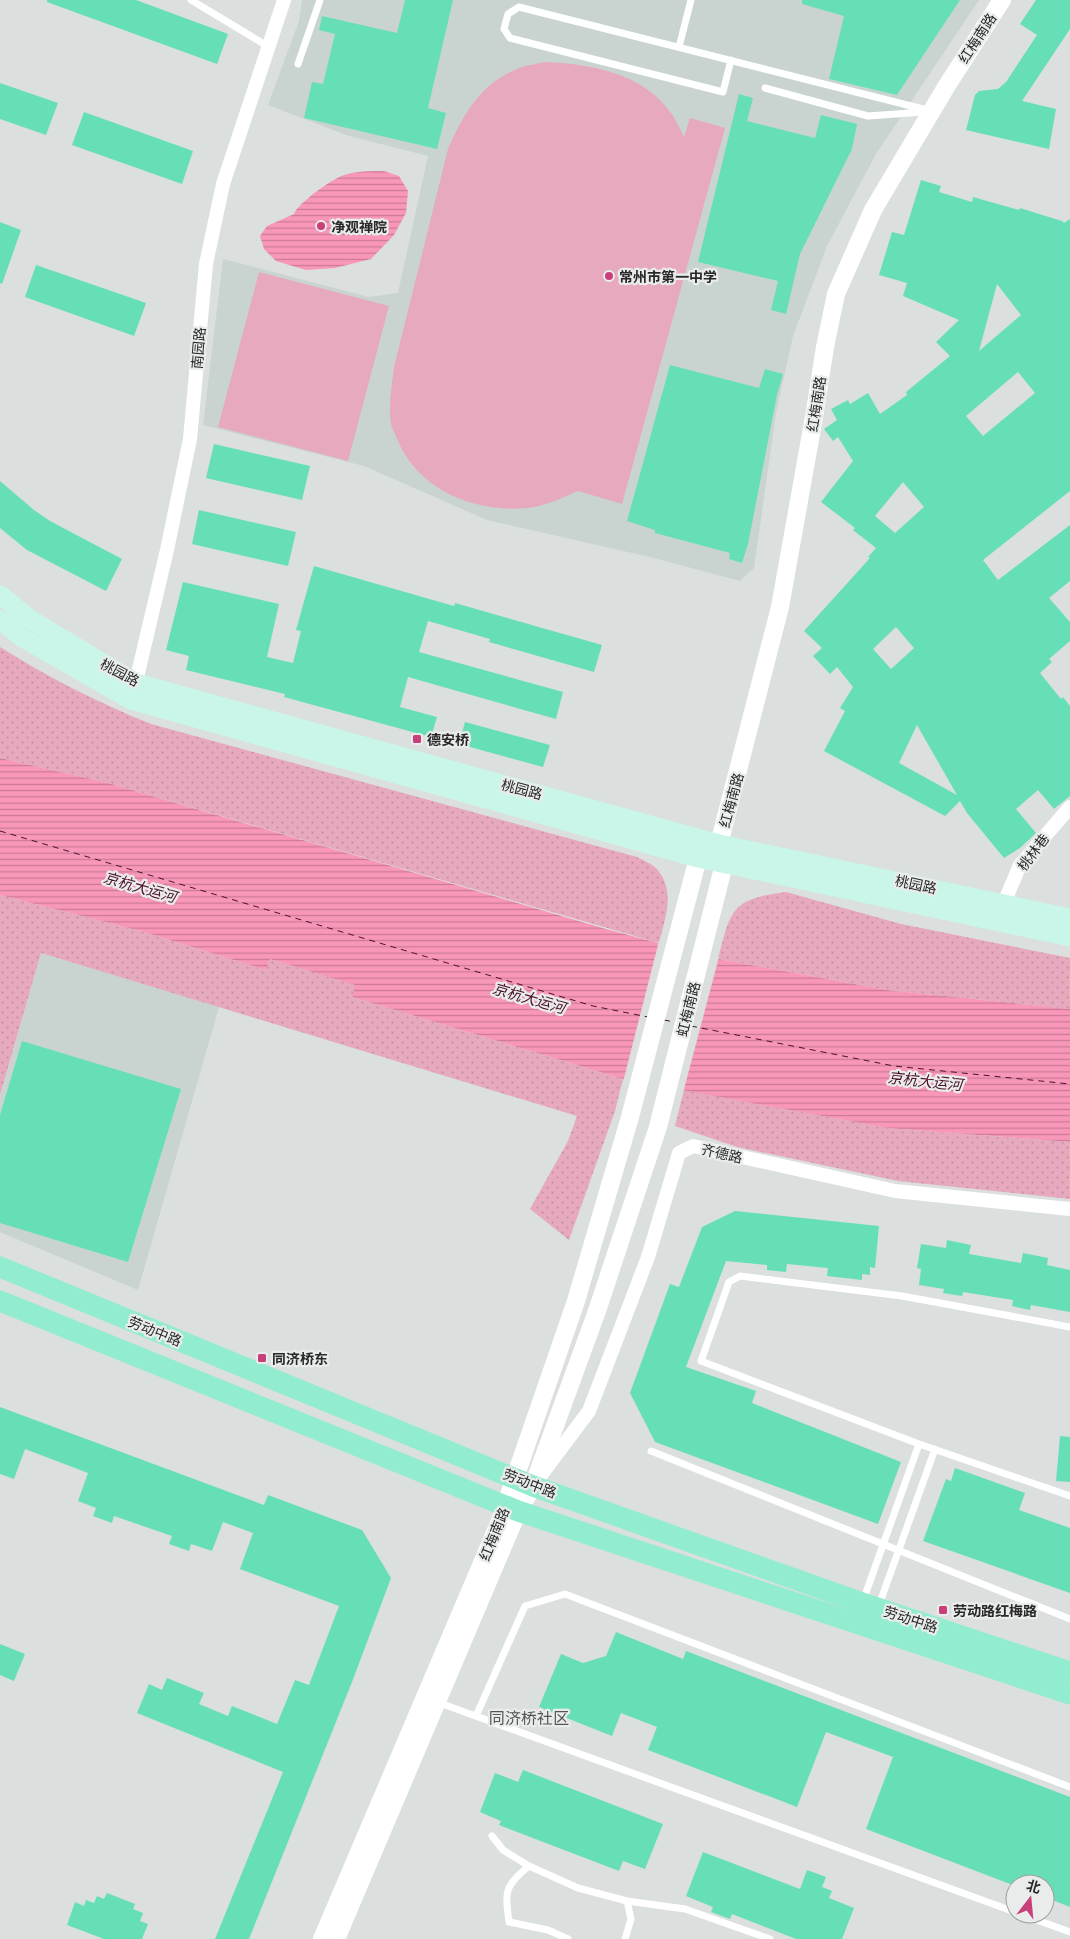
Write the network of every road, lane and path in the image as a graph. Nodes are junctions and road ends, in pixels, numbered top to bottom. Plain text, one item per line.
1 (191, 0) edge
2 (284, 0) edge
3 (320, 0) edge
4 (691, 0) edge
5 (1002, 0) edge
6 (520, 4) edge
7 (269, 47) junction
8 (679, 47) junction
9 (731, 60) junction
10 (298, 64) dead end
11 (765, 88) dead end
12 (932, 111) junction
13 (0, 596) edge
14 (1, 622) edge
15 (133, 692) junction
16 (1070, 807) edge
17 (720, 844) junction
18 (698, 858) junction
19 (724, 864) junction
20 (718, 891) joint
21 (1004, 903) junction
22 (1070, 918) edge
23 (1070, 936) edge
24 (630, 1117) joint
25 (658, 1127) joint
26 (1070, 1209) edge
27 (0, 1268) edge
28 (0, 1301) edge
29 (1070, 1327) edge
30 (919, 1444) junction
31 (935, 1449) junction
32 (651, 1451) dead end
33 (524, 1482) junction
34 (1070, 1496) edge
35 (512, 1509) junction
36 (883, 1544) junction
37 (899, 1550) junction
38 (870, 1605) junction
39 (1070, 1619) edge
40 (1070, 1672) edge
41 (1070, 1694) edge
42 (437, 1702) junction
43 (476, 1716) junction
44 (1070, 1787) edge
45 (492, 1836) dead end
46 (528, 1866) junction
47 (627, 1901) junction
48 (1005, 1908) edge
49 (1048, 1924) edge
50 (1070, 1932) edge
51 (322, 1939) edge
52 (336, 1939) edge
53 (568, 1939) edge
54 (625, 1939) edge
55 (770, 1939) edge

1 - 7 lane
2 - 7 street, 南园路
3 - 10 lane
4 - 8 lane
5 - 12 street, 红梅南路
6 - 8 lane
6 - 9 lane
7 - 15 street, 南园路
8 - 9 lane
9 - 12 lane
11 - 12 lane
12 - 17 street, 红梅南路
13 - 15 main road, 桃园路
14 - 15 main road, 桃园路
15 - 17 main road, 桃园路
15 - 18 main road, 桃园路
16 - 21 street, 桃林巷
17 - 18 street, 红梅南路
17 - 19 street, 红梅南路
17 - 21 main road, 桃园路
18 - 19 main road, 桃园路
18 - 24 street, 虹梅南路
19 - 20 street, 红梅南路
19 - 23 main road, 桃园路
20 - 25 street, 虹梅南路
21 - 22 main road, 桃园路
24 - 33 street, 红梅南路
25 - 33 street, 红梅南路
26 - 33 street, 齐德路
27 - 33 main road, 劳动中路
28 - 35 main road, 劳动中路
29 - 30 lane
30 - 31 lane
30 - 36 lane
31 - 34 lane
31 - 37 lane
32 - 36 lane
33 - 35 street, 红梅南路
33 - 38 main road, 劳动中路
35 - 41 main road, 劳动中路
35 - 42 street, 红梅南路
35 - 51 street, 红梅南路
36 - 37 lane
36 - 38 lane
37 - 38 lane
37 - 39 lane
38 - 40 main road, 劳动中路
42 - 43 lane
42 - 52 street, 红梅南路
43 - 44 lane
43 - 48 lane
45 - 46 lane
46 - 47 lane
46 - 53 lane
47 - 54 lane
47 - 55 lane
49 - 50 lane

